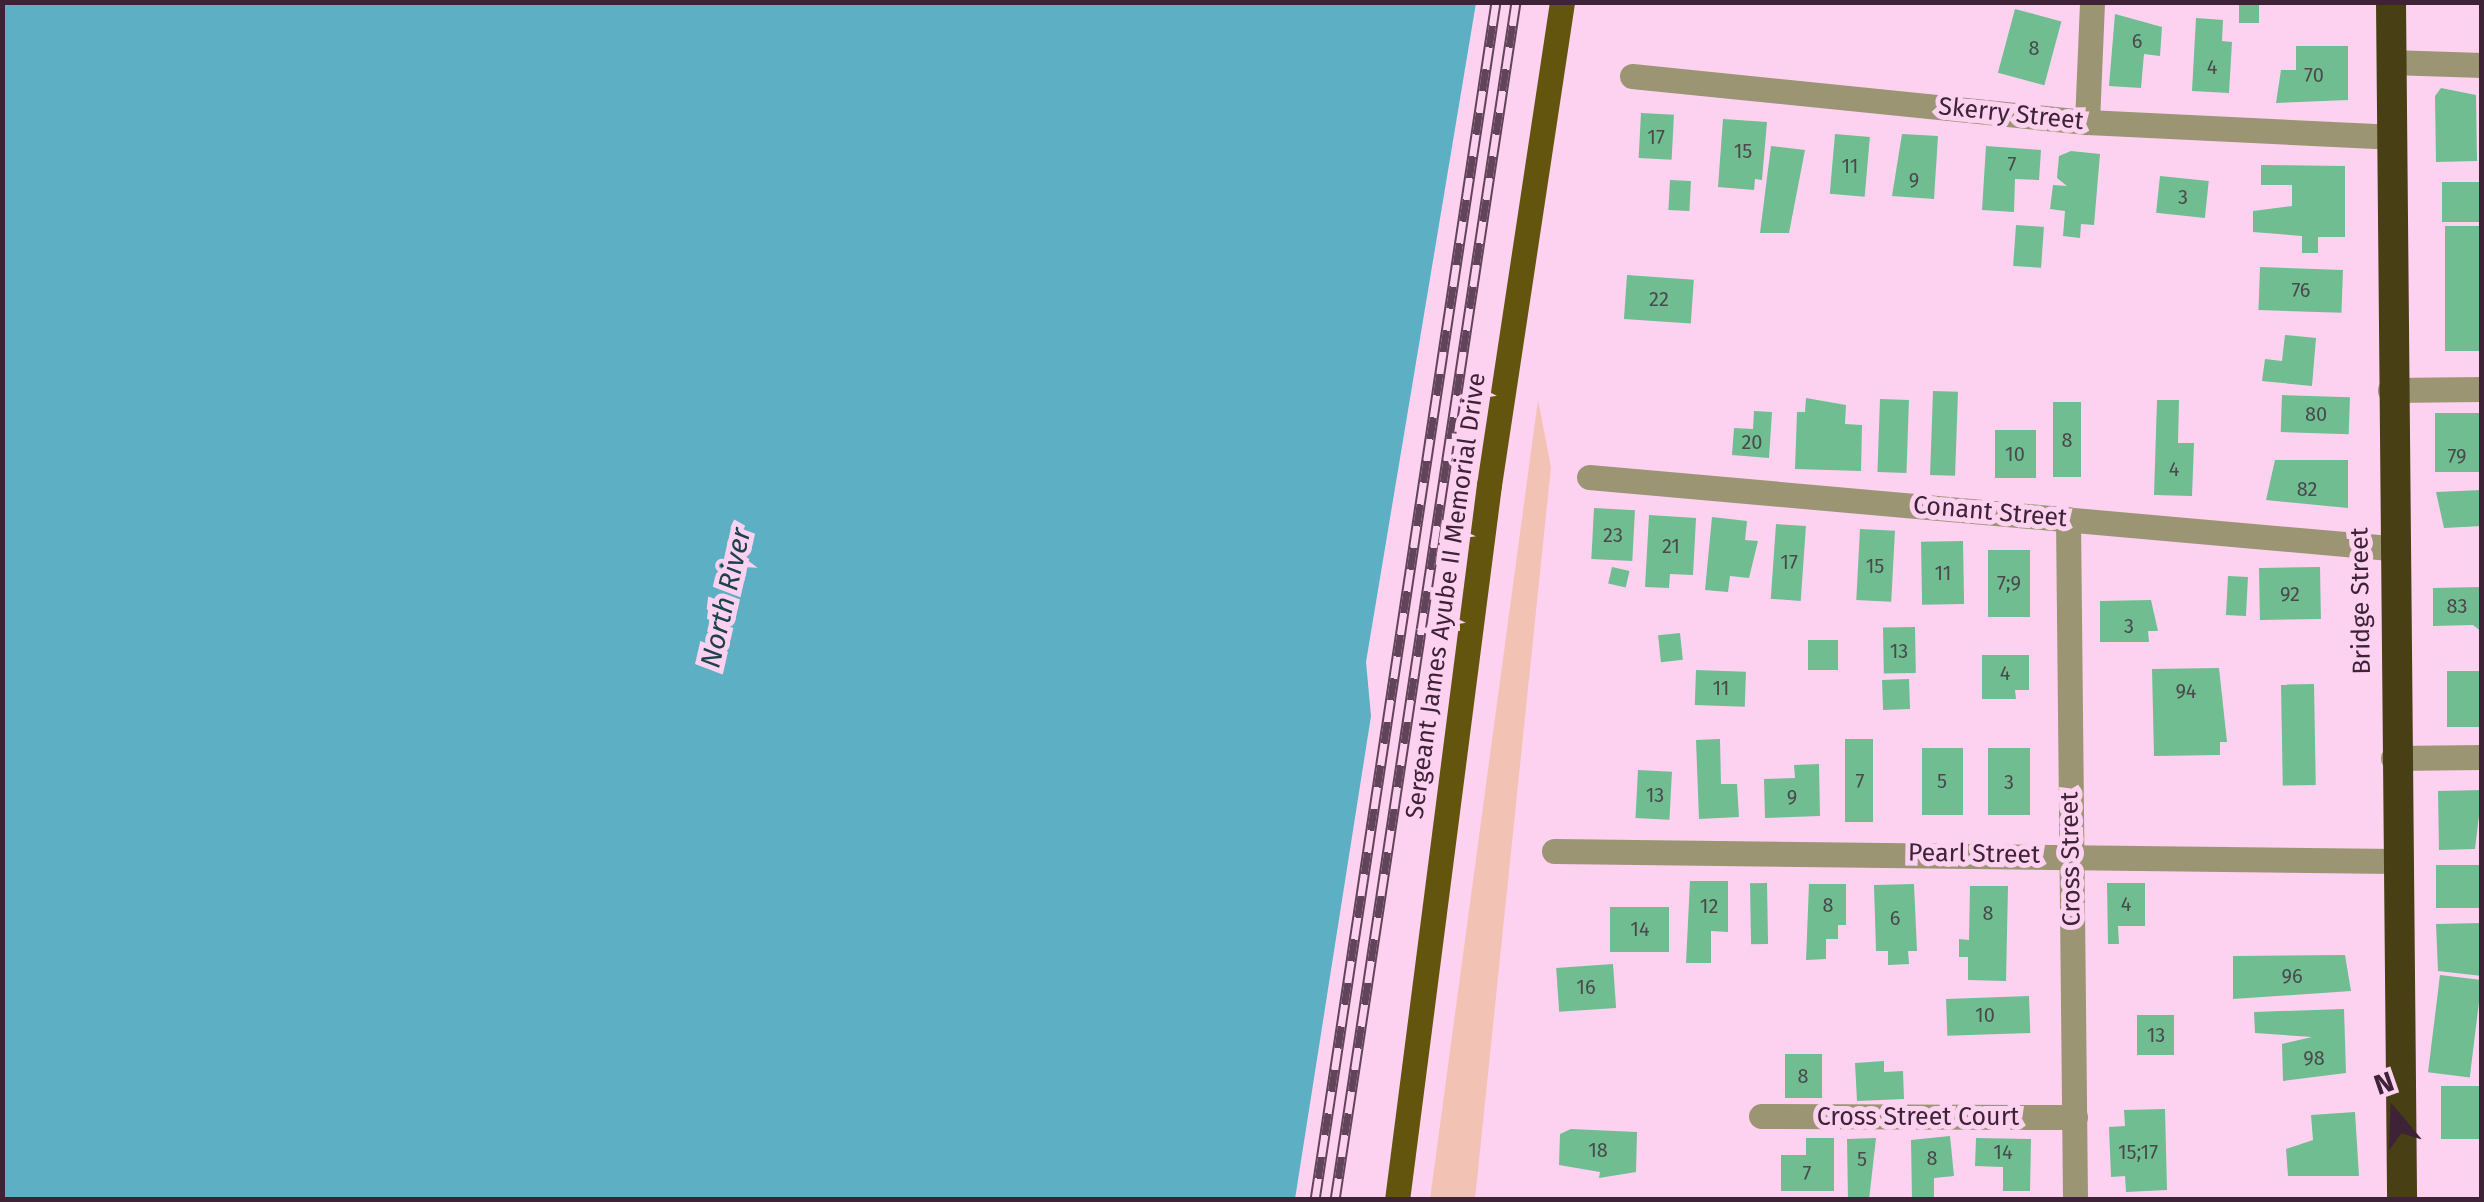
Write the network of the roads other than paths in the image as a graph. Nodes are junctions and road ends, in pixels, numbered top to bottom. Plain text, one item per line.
1 (1562, 2) edge
2 (2092, 2) edge
3 (2390, 2) edge
4 (2390, 62) junction
5 (2482, 65) edge
6 (1632, 76) dead end
7 (2086, 122) junction
8 (2390, 137) junction
9 (2482, 389) edge
10 (2390, 390) junction
11 (1589, 477) dead end
12 (2068, 519) junction
13 (2390, 548) junction
14 (2482, 757) edge
15 (2394, 758) junction
16 (1554, 851) dead end
17 (2071, 856) junction
18 (2395, 861) junction
19 (1761, 1116) dead end
20 (2075, 1118) junction
21 (1397, 1200) edge
22 (2075, 1200) edge
23 (2402, 1200) edge

1 - 21 main road, Sergeant James Ayube II Memorial Drive
2 - 7 street
3 - 4 highway, Bridge Street
4 - 5 street
4 - 8 highway, Bridge Street
6 - 7 street, Skerry Street
7 - 8 street, Skerry Street
8 - 10 highway, Bridge Street
9 - 10 street
10 - 13 highway, Bridge Street
11 - 12 street, Conant Street
12 - 13 street, Conant Street
12 - 17 street, Cross Street
13 - 15 highway, Bridge Street
14 - 15 street
15 - 18 highway, Bridge Street
16 - 17 street, Pearl Street
17 - 18 street, Pearl Street
17 - 20 street, Cross Street
18 - 23 highway, Bridge Street
19 - 20 street, Cross Street Court
20 - 22 street, Cross Street

